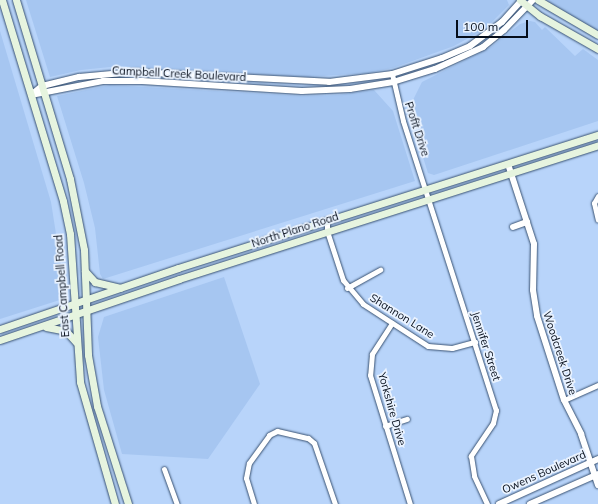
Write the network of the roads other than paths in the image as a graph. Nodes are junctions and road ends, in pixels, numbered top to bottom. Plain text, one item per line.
1 (2, 0) edge
2 (16, 0) edge
3 (521, 0) edge
4 (533, 0) edge
5 (538, 0) edge
6 (528, 6) junction
7 (598, 35) edge
8 (464, 49) junction
9 (598, 49) edge
10 (468, 56) junction
11 (128, 72) junction
12 (392, 74) junction
13 (218, 78) junction
14 (128, 81) junction
15 (329, 82) junction
16 (393, 82) junction
17 (217, 85) junction
18 (43, 90) junction
19 (329, 90) junction
20 (31, 95) junction
21 (598, 135) edge
22 (598, 145) edge
23 (508, 164) junction
24 (512, 172) junction
25 (426, 189) junction
26 (598, 196) edge
27 (428, 199) junction
28 (327, 220) junction
29 (598, 220) edge
30 (527, 222) junction
31 (513, 227) dead end
32 (327, 231) junction
33 (178, 268) junction
34 (380, 270) dead end
35 (85, 271) junction
36 (179, 279) junction
37 (120, 288) junction
38 (347, 288) junction
39 (86, 300) junction
40 (74, 304) junction
41 (87, 311) junction
42 (75, 315) junction
43 (392, 323) junction
44 (36, 328) junction
45 (0, 329) edge
46 (0, 340) edge
47 (76, 342) junction
48 (474, 342) junction
49 (598, 385) edge
50 (564, 400) junction
51 (407, 419) dead end
52 (385, 426) junction
53 (105, 431) junction
54 (94, 434) junction
55 (598, 459) edge
56 (591, 462) junction
57 (164, 469) dead end
58 (596, 474) edge
59 (598, 485) edge
60 (127, 502) edge
61 (115, 504) edge
62 (176, 504) edge
63 (254, 504) edge
64 (335, 504) edge
65 (410, 504) edge
66 (487, 504) edge
67 (499, 504) edge
68 (530, 504) edge

1 - 20 main road, East Campbell Road
2 - 18 main road, East Campbell Road
3 - 6 main road
3 - 8 street, Campbell Creek Boulevard
4 - 6 street, Campbell Creek Boulevard
5 - 7 main road
6 - 9 main road
6 - 10 street, Campbell Creek Boulevard
8 - 10 street
8 - 12 street, Campbell Creek Boulevard
10 - 16 street, Campbell Creek Boulevard
11 - 13 street, Campbell Creek Boulevard
11 - 14 street
11 - 18 street, Campbell Creek Boulevard
12 - 15 street, Campbell Creek Boulevard
12 - 16 street, Profit Drive
13 - 15 street, Campbell Creek Boulevard
13 - 17 street
14 - 17 street, Campbell Creek Boulevard
14 - 18 street, Campbell Creek Boulevard
15 - 19 street
16 - 19 street, Campbell Creek Boulevard
16 - 25 street, Profit Drive
17 - 19 street, Campbell Creek Boulevard
18 - 20 street, Campbell Creek Boulevard
18 - 35 main road, East Campbell Road
20 - 40 main road, East Campbell Road
21 - 23 main road, North Plano Road
22 - 24 main road, North Plano Road
23 - 24 street, Woodcreek Drive
23 - 25 main road, North Plano Road
24 - 27 main road, North Plano Road
24 - 30 street, Woodcreek Drive
25 - 27 street, Jennifer Street
25 - 28 main road, North Plano Road
26 - 29 street
27 - 32 main road, North Plano Road
27 - 48 street, Jennifer Street
28 - 32 street, Shannon Lane
28 - 33 main road, North Plano Road
30 - 31 street
30 - 50 street, Woodcreek Drive
32 - 36 main road, North Plano Road
32 - 38 street, Shannon Lane
33 - 36 main road
33 - 37 main road, North Plano Road
34 - 38 street
35 - 37 main road
35 - 39 main road, East Campbell Road
36 - 41 main road, North Plano Road
37 - 39 main road, North Plano Road
38 - 43 street, Shannon Lane
39 - 40 main road, North Plano Road
39 - 41 main road, East Campbell Road
40 - 42 main road, East Campbell Road
40 - 45 main road, North Plano Road
41 - 42 main road, North Plano Road
41 - 53 main road, East Campbell Road
42 - 44 main road, North Plano Road
42 - 47 main road, East Campbell Road
43 - 48 street, Shannon Lane
43 - 52 street, Yorkshire Drive
44 - 46 main road, North Plano Road
44 - 47 main road
47 - 54 main road, East Campbell Road
48 - 66 street, Jennifer Street
49 - 50 street
50 - 56 street, Woodcreek Drive
51 - 52 street
52 - 65 street, Yorkshire Drive
53 - 54 main road
53 - 60 main road, East Campbell Road
54 - 61 main road, East Campbell Road
55 - 56 street, Owens Boulevard
56 - 58 street, Woodcreek Drive
56 - 67 street, Owens Boulevard
57 - 62 street
58 - 59 street, Woodcreek Drive
58 - 68 street
60 - 61 main road
63 - 64 street

